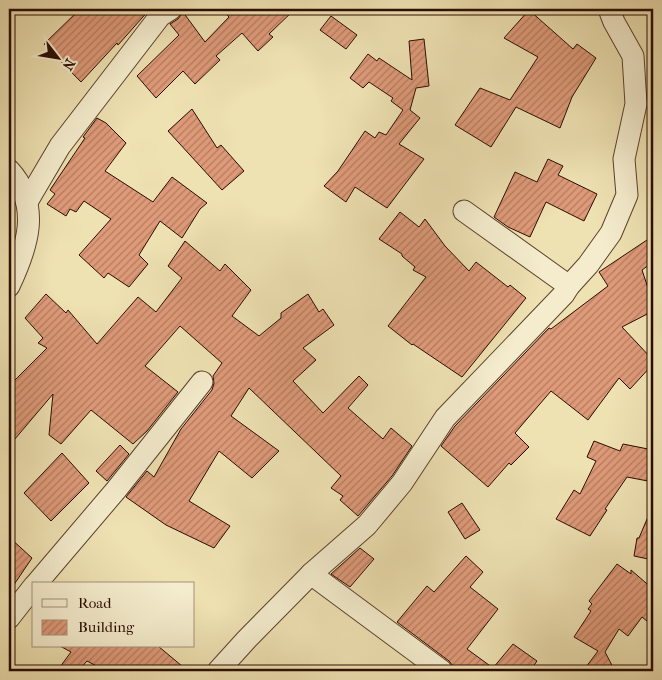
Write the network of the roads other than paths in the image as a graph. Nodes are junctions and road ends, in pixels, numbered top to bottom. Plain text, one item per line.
1 (171, 9) edge
2 (609, 9) edge
3 (9, 170) edge
4 (27, 202) junction
5 (464, 211) dead end
6 (9, 286) edge
7 (569, 286) junction
8 (202, 382) dead end
9 (311, 574) junction
10 (38, 582) edge
11 (32, 589) edge
12 (9, 618) edge
13 (218, 671) edge
14 (442, 671) edge

1 - 4 street
2 - 7 street
3 - 4 street
4 - 6 street
5 - 7 street
7 - 9 street
8 - 10 street
9 - 13 street
9 - 14 street
11 - 12 street

